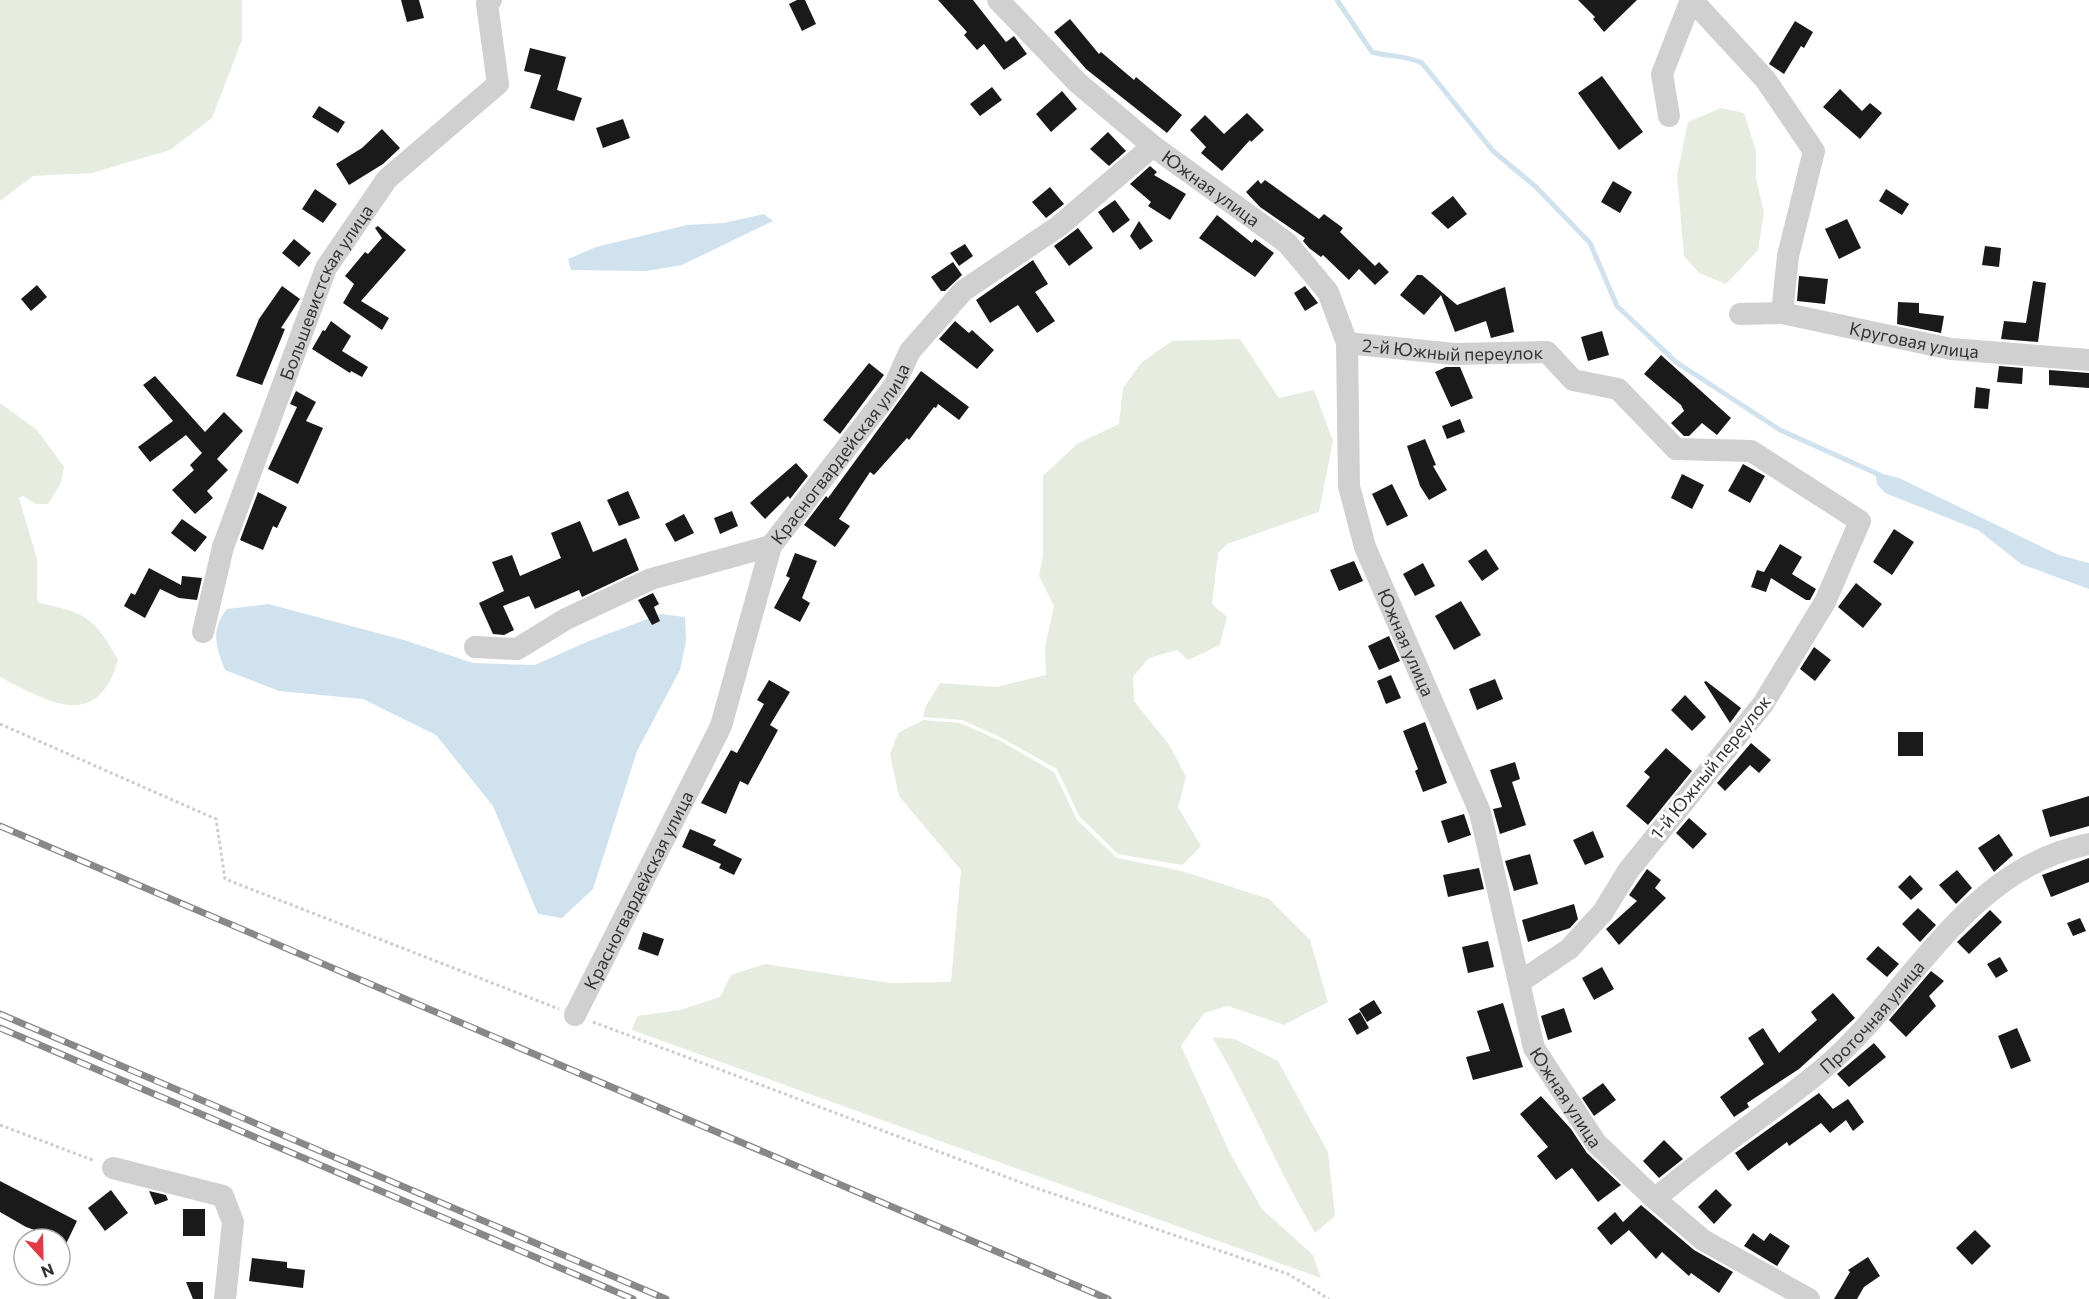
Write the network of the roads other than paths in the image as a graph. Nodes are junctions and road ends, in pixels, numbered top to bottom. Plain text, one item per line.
1 (490, 0) edge
2 (998, 0) edge
3 (1692, 0) edge
4 (1669, 116) dead end
5 (1153, 146) junction
6 (1782, 313) junction
7 (1740, 314) dead end
8 (1347, 343) junction
9 (2089, 360) edge
10 (1860, 521) joint
11 (771, 546) junction
12 (203, 632) dead end
13 (476, 647) dead end
14 (2089, 844) edge
15 (1520, 982) junction
16 (574, 1015) road end
17 (113, 1168) road end
18 (1655, 1199) junction
19 (225, 1299) edge
20 (1809, 1299) edge

1 - 12 street, Большевистская улица
2 - 5 street, Южная улица
3 - 4 street
3 - 6 street
5 - 8 street, Южная улица
5 - 11 street, Красногвардейская улица
6 - 7 street, Круговая улица
6 - 9 street, Круговая улица
8 - 10 street, 2-й Южный переулок
8 - 15 street, Южная улица
10 - 15 street, 1-й Южный переулок
11 - 13 street
11 - 16 street, Красногвардейская улица
14 - 18 street, Проточная улица
15 - 18 street, Южная улица
17 - 19 street
18 - 20 street, Южная улица

